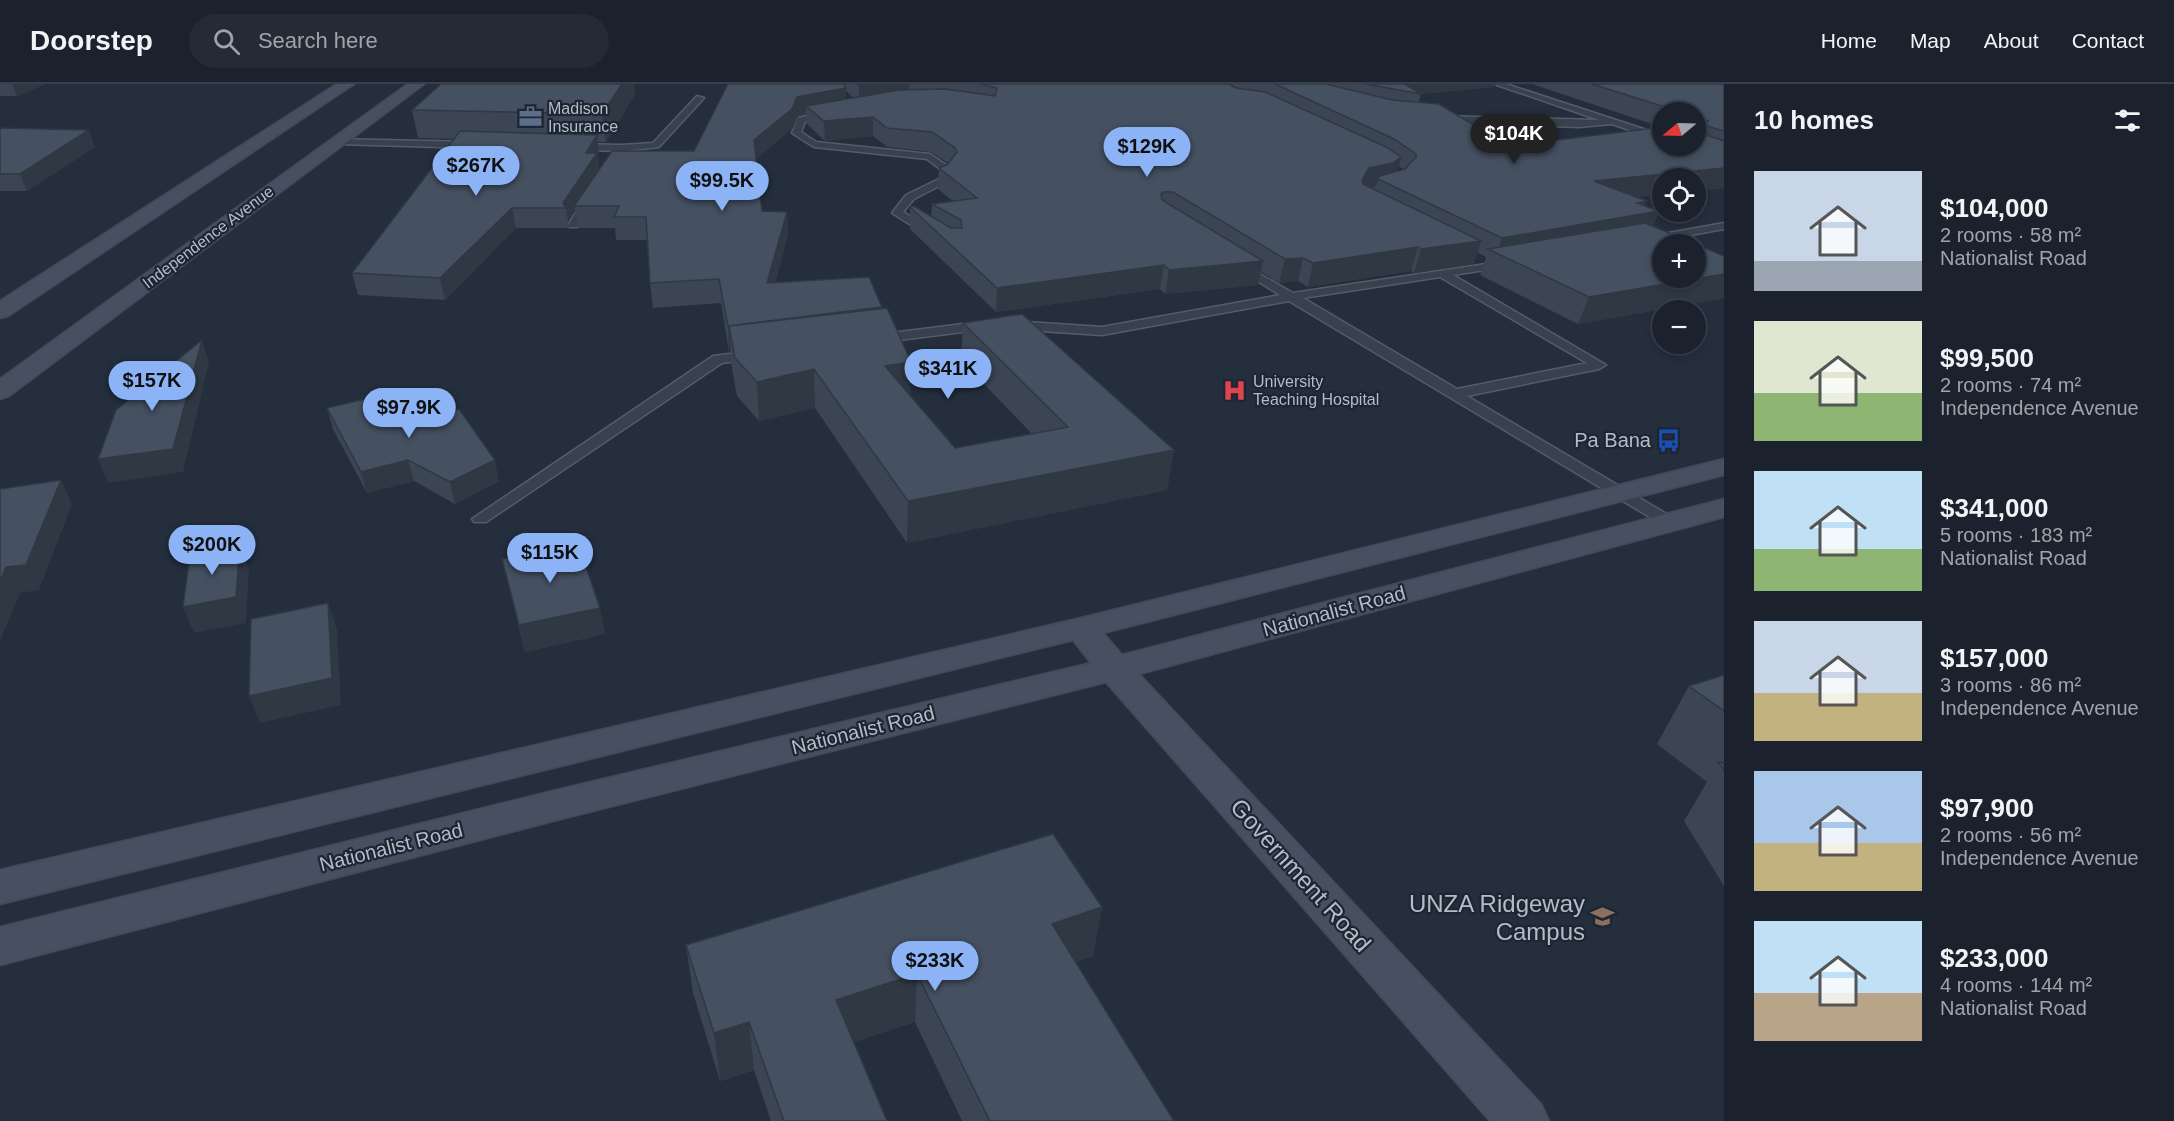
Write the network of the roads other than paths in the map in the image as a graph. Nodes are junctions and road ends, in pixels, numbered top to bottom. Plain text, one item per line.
1 (347, 84) edge
2 (417, 84) edge
3 (1498, 84) edge
4 (700, 98) dead end
5 (844, 110) edge
6 (1432, 118) edge
7 (1611, 122) junction
8 (1652, 135) edge
9 (337, 141) junction
10 (256, 142) junction
11 (291, 142) dead end
12 (314, 142) dead end
13 (478, 146) edge
14 (562, 147) edge
15 (622, 148) junction
16 (616, 158) edge
17 (598, 187) edge
18 (573, 225) dead end
19 (1724, 226) edge
20 (936, 236) edge
21 (1644, 240) edge
22 (1473, 256) edge
23 (1231, 261) edge
24 (1517, 262) edge
25 (1494, 267) junction
26 (1444, 275) junction
27 (1289, 297) junction
28 (0, 311) edge
29 (856, 342) edge
30 (764, 353) edge
31 (0, 391) edge
32 (1454, 394) junction
33 (1724, 467) edge
34 (1622, 493) junction
35 (1724, 508) edge
36 (480, 519) dead end
37 (1669, 522) junction
38 (1081, 628) junction
39 (1114, 669) junction
40 (0, 887) edge
41 (0, 946) edge
42 (1523, 1121) edge

1 - 10 main road
2 - 9 main road, Independence Avenue
3 - 7 lane
4 - 15 lane
5 - 20 lane
6 - 7 lane
7 - 8 lane
9 - 12 main road
9 - 13 lane
9 - 31 main road, Independence Avenue
10 - 11 main road
10 - 28 main road
14 - 15 lane
15 - 16 lane
17 - 18 lane
19 - 21 lane
22 - 25 lane
23 - 27 lane
24 - 25 lane
25 - 26 lane
26 - 27 lane
26 - 32 lane
27 - 29 lane
27 - 32 lane
30 - 36 lane
32 - 34 lane
33 - 34 main road
34 - 37 lane
34 - 38 main road
35 - 37 main road, Nationalist Road
37 - 39 main road, Nationalist Road
38 - 39 main road, Government Road
38 - 40 main road
39 - 41 main road, Nationalist Road
39 - 42 main road, Government Road

